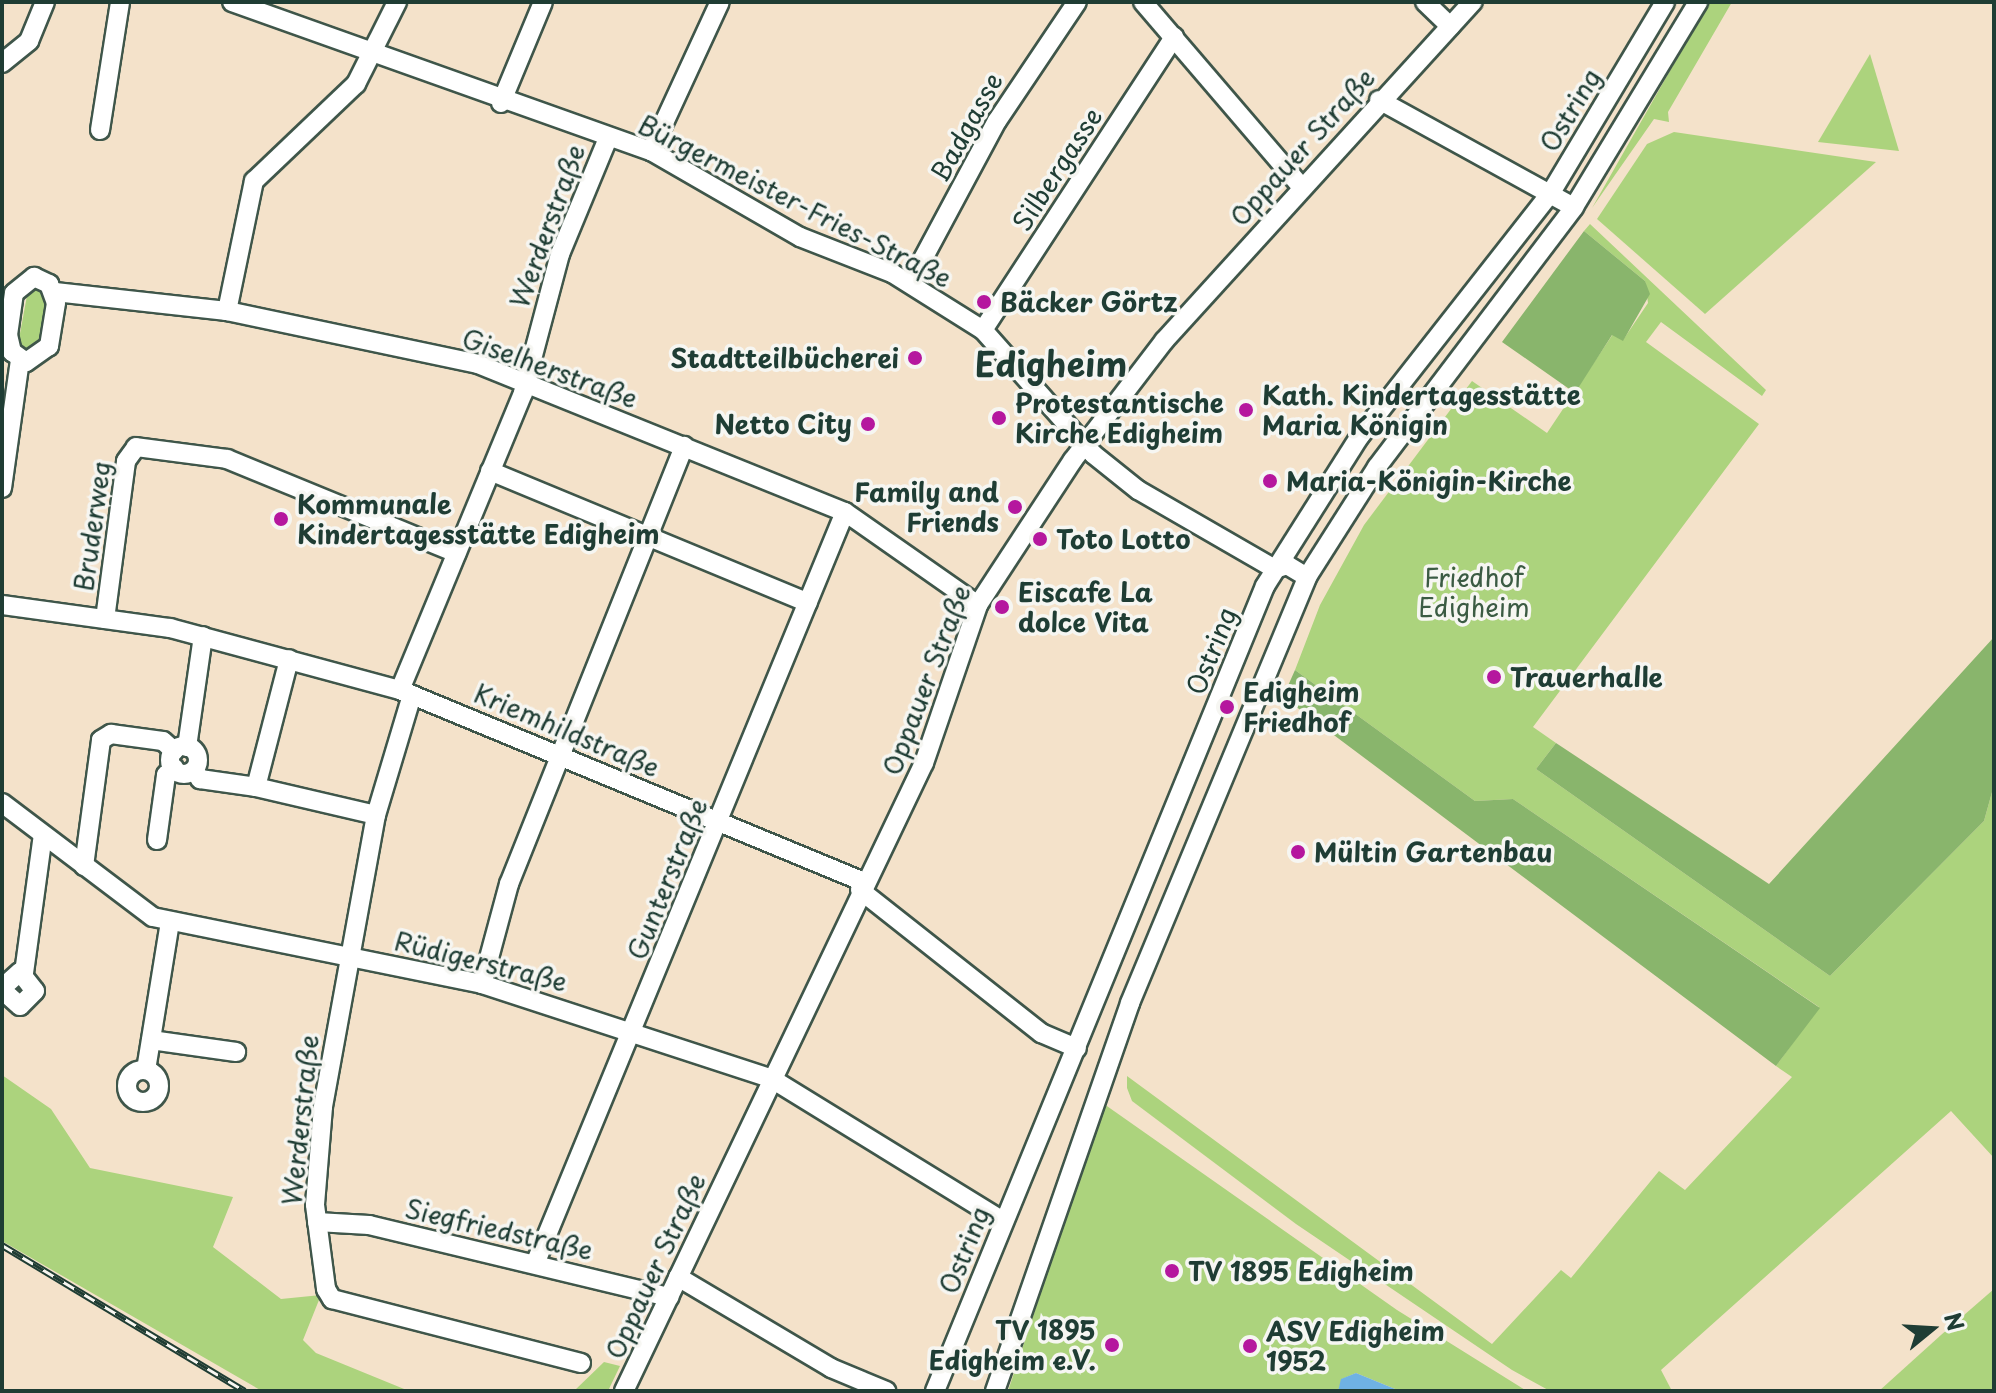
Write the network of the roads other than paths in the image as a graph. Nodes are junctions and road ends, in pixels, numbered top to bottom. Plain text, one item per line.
1 (45, 2) edge
2 (120, 2) edge
3 (232, 2) edge
4 (397, 2) edge
5 (543, 2) edge
6 (720, 2) edge
7 (1077, 2) edge
8 (1143, 2) edge
9 (1425, 2) edge
10 (1473, 2) edge
11 (1665, 2) edge
12 (1698, 2) edge
13 (1450, 26) junction
14 (1174, 37) junction
15 (373, 53) junction
16 (2, 63) edge
17 (1379, 100) junction
18 (501, 103) junction
19 (100, 130) dead end
20 (608, 138) junction
21 (651, 151) junction
22 (1300, 185) junction
23 (1552, 191) junction
24 (1574, 207) junction
25 (910, 283) junction
26 (60, 290) junction
27 (227, 311) junction
28 (983, 330) junction
29 (19, 363) junction
30 (524, 382) junction
31 (1084, 444) junction
32 (684, 446) junction
33 (490, 471) junction
34 (2, 488) edge
35 (845, 512) junction
36 (649, 537) junction
37 (456, 553) junction
38 (1275, 569) junction
39 (1307, 577) junction
40 (808, 603) junction
41 (2, 605) edge
42 (978, 605) junction
43 (105, 619) junction
44 (203, 636) junction
45 (289, 659) junction
46 (406, 692) junction
47 (559, 752) junction
48 (178, 755) junction
49 (256, 787) junction
50 (2, 803) edge
51 (376, 815) junction
52 (718, 822) junction
53 (43, 835) junction
54 (157, 840) dead end
55 (84, 866) junction
56 (862, 886) junction
57 (170, 921) junction
58 (348, 955) junction
59 (24, 973) junction
60 (482, 984) junction
61 (2, 989) edge
62 (633, 1030) junction
63 (151, 1040) junction
64 (1077, 1048) junction
65 (236, 1052) dead end
66 (146, 1070) dead end
67 (772, 1079) junction
68 (1003, 1221) junction
69 (317, 1222) junction
70 (535, 1264) junction
71 (678, 1277) junction
72 (669, 1297) junction
73 (581, 1363) dead end
74 (624, 1391) edge
75 (886, 1391) edge
76 (935, 1391) edge
77 (995, 1391) edge

1 - 16 street
2 - 19 street
3 - 15 street, Bürgermeister-Fries-Straße
4 - 15 street
5 - 18 street
6 - 21 street
7 - 25 street, Badgasse
8 - 14 street
9 - 13 street
10 - 13 street, Oppauer Straße
11 - 23 street, Ostring
12 - 24 street
13 - 17 street, Oppauer Straße
14 - 22 street
14 - 28 street, Silbergasse
15 - 18 street, Bürgermeister-Fries-Straße
15 - 27 street
17 - 22 street, Oppauer Straße
17 - 23 street
18 - 20 street, Bürgermeister-Fries-Straße
20 - 21 street, Bürgermeister-Fries-Straße
20 - 30 street, Werderstraße
21 - 25 street, Bürgermeister-Fries-Straße
22 - 31 street, Oppauer Straße
23 - 24 street
23 - 38 street, Ostring
24 - 39 street
25 - 28 street, Bürgermeister-Fries-Straße
26 - 27 street, Giselherstraße
26 - 29 street
26 - 29 street, Giselherstraße
27 - 30 street, Giselherstraße
28 - 31 street, Bürgermeister-Fries-Straße
29 - 34 street
30 - 32 street, Giselherstraße
30 - 33 street, Werderstraße
31 - 38 street, Bürgermeister-Fries-Straße
31 - 42 street, Oppauer Straße
32 - 35 street, Giselherstraße
32 - 36 street
33 - 36 street
33 - 37 street, Werderstraße
35 - 40 street, Gunterstraße
35 - 42 street, Giselherstraße
36 - 40 street
36 - 47 street
37 - 43 street, Bruderweg
37 - 46 street, Werderstraße
38 - 39 street, Bürgermeister-Fries-Straße
38 - 64 street, Ostring
39 - 77 street
40 - 52 street, Gunterstraße
41 - 43 street, Kriemhildstraße
42 - 56 street, Oppauer Straße
43 - 44 street, Kriemhildstraße
44 - 45 street, Kriemhildstraße
44 - 48 street
45 - 46 street, Kriemhildstraße
45 - 49 street
46 - 47 street, Kriemhildstraße
46 - 51 street, Werderstraße
47 - 52 street, Kriemhildstraße
47 - 60 street
48 - 49 street
48 - 54 street
48 - 55 street
49 - 51 street
50 - 53 street, Rüdigerstraße
51 - 58 street, Werderstraße
52 - 56 street, Kriemhildstraße
52 - 62 street, Gunterstraße
53 - 55 street, Rüdigerstraße
53 - 59 street
55 - 57 street, Rüdigerstraße
56 - 64 street, Kriemhildstraße
56 - 67 street, Oppauer Straße
57 - 58 street, Rüdigerstraße
57 - 63 street
58 - 60 street, Rüdigerstraße
58 - 69 street, Werderstraße
59 - 61 street
59 - 61 street
60 - 62 street, Rüdigerstraße
62 - 67 street, Rüdigerstraße
62 - 70 street, Gunterstraße
63 - 65 street
63 - 66 street
64 - 68 street, Ostring
67 - 68 street, Rüdigerstraße
67 - 71 street, Oppauer Straße
68 - 76 street, Ostring
69 - 70 street, Siegfriedstraße
69 - 73 street, Werderstraße
70 - 72 street, Siegfriedstraße
71 - 72 street, Oppauer Straße
71 - 75 street
72 - 74 street, Oppauer Straße

